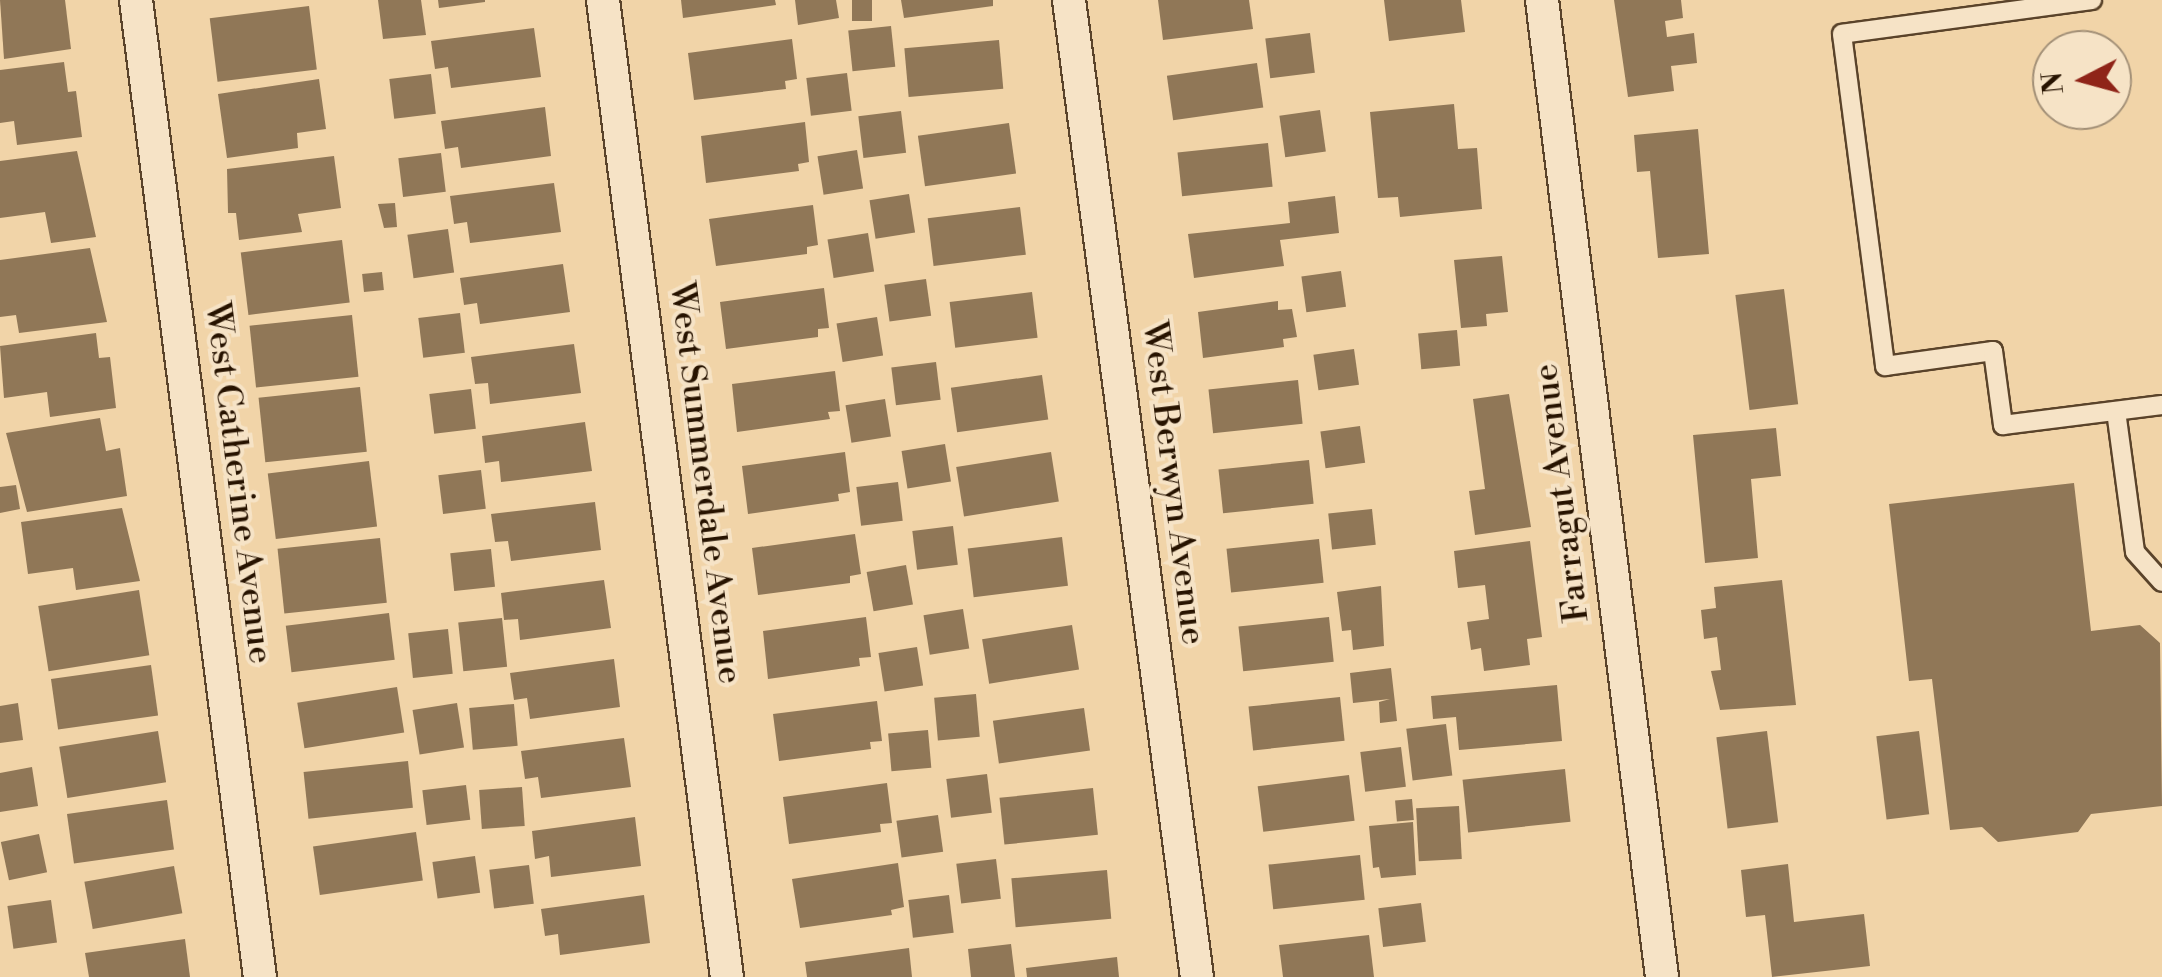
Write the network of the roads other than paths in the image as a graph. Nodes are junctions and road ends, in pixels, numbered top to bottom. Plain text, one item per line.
1 (136, 0) edge
2 (603, 0) edge
3 (1069, 0) edge
4 (1542, 0) edge
5 (2092, 0) edge
6 (2162, 405) edge
7 (2116, 411) junction
8 (2162, 582) edge
9 (260, 977) edge
10 (726, 977) edge
11 (1197, 977) edge
12 (1662, 977) edge

1 - 9 street, West Catherine Avenue
2 - 10 street, West Summerdale Avenue
3 - 11 street, West Berwyn Avenue
4 - 12 street, Farragut Avenue
5 - 7 lane
6 - 7 lane
7 - 8 lane

